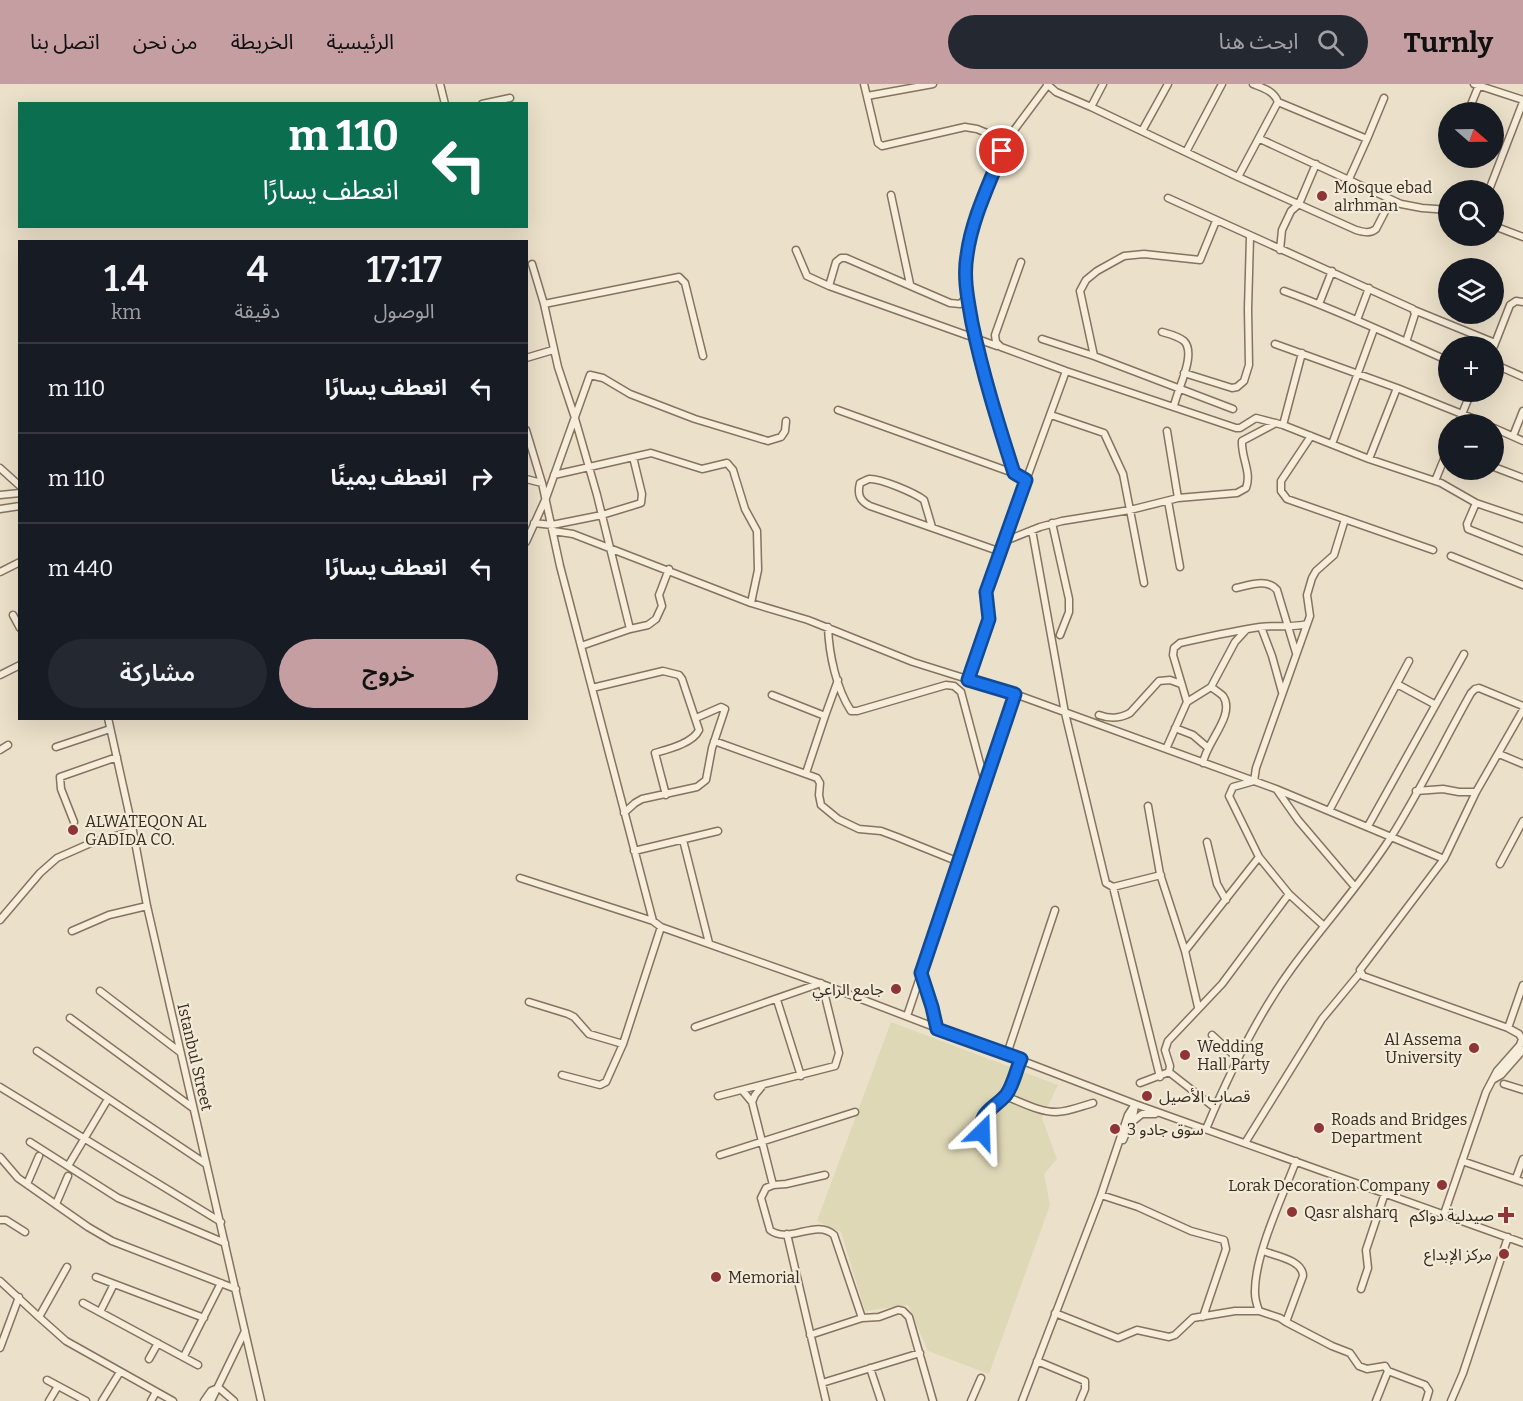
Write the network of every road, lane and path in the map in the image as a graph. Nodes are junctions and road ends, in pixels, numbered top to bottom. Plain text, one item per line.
1 (440, 84) edge
2 (864, 84) edge
3 (933, 84) edge
4 (1103, 84) edge
5 (1168, 84) edge
6 (1222, 84) edge
7 (1253, 84) edge
8 (1047, 85) edge
9 (1477, 85) edge
10 (867, 96) junction
11 (510, 98) dead end
12 (1384, 98) dead end
13 (1523, 101) edge
14 (444, 102) edge
15 (491, 102) edge
16 (1278, 102) junction
17 (1471, 102) edge
18 (1091, 107) junction
19 (1142, 131) junction
20 (1260, 139) junction
21 (1367, 139) junction
22 (1006, 141) junction
23 (1186, 152) junction
24 (1316, 164) junction
25 (1238, 177) junction
26 (1349, 179) junction
27 (1492, 180) edge
28 (891, 195) dead end
29 (1167, 198) dead end
30 (1391, 200) junction
31 (1299, 204) junction
32 (1438, 209) edge
33 (1216, 221) junction
34 (1504, 230) edge
35 (1250, 237) junction
36 (1523, 237) edge
37 (796, 250) dead end
38 (1280, 250) junction
39 (1021, 262) dead end
40 (532, 264) dead end
41 (1332, 271) junction
42 (910, 284) junction
43 (829, 286) junction
44 (1369, 288) junction
45 (1284, 291) dead end
46 (967, 297) junction
47 (1523, 302) edge
48 (544, 304) junction
49 (1319, 304) junction
50 (1414, 310) junction
51 (1357, 320) junction
52 (1374, 329) junction
53 (1162, 332) dead end
54 (1474, 336) edge
55 (1498, 336) edge
56 (975, 338) junction
57 (1042, 339) dead end
58 (1406, 342) junction
59 (1275, 344) dead end
60 (1001, 347) junction
61 (553, 350) junction
62 (1302, 353) junction
63 (703, 356) dead end
64 (1094, 356) junction
65 (1438, 356) edge
66 (528, 357) edge
67 (1504, 368) edge
68 (1066, 371) junction
69 (1184, 373) junction
70 (1358, 374) junction
71 (1523, 377) edge
72 (1179, 388) junction
73 (1397, 388) junction
74 (1467, 402) edge
75 (1174, 406) junction
76 (1233, 409) dead end
77 (838, 410) dead end
78 (1523, 411) edge
79 (574, 414) junction
80 (1463, 414) joint
81 (1051, 415) junction
82 (786, 421) dead end
83 (1279, 424) junction
84 (1167, 431) dead end
85 (1504, 432) edge
86 (1311, 435) junction
87 (1513, 436) junction
88 (1523, 441) edge
89 (1332, 444) junction
90 (529, 449) edge
91 (633, 457) junction
92 (1369, 459) junction
93 (589, 467) junction
94 (0, 468) edge
95 (1504, 471) edge
96 (1014, 473) junction
97 (1438, 474) edge
98 (554, 475) junction
99 (1523, 478) edge
100 (528, 480) edge
101 (1026, 480) junction
102 (1435, 481) junction
103 (542, 483) junction
104 (18, 484) edge
105 (18, 493) edge
106 (0, 495) edge
107 (546, 498) junction
108 (1178, 498) junction
109 (1168, 501) junction
110 (1476, 503) junction
111 (18, 506) edge
112 (0, 509) edge
113 (1130, 510) junction
114 (602, 515) junction
115 (1345, 519) junction
116 (1523, 519) edge
117 (534, 523) junction
118 (1052, 524) junction
119 (932, 526) junction
120 (553, 528) junction
121 (1032, 530) junction
122 (528, 537) edge
123 (1005, 542) junction
124 (610, 548) junction
125 (1433, 550) dead end
126 (1523, 551) edge
127 (1001, 552) junction
128 (1451, 556) dead end
129 (18, 563) edge
130 (1180, 567) dead end
131 (669, 570) junction
132 (0, 572) edge
133 (1144, 583) dead end
134 (1523, 585) edge
135 (1236, 588) dead end
136 (751, 603) junction
137 (13, 615) dead end
138 (18, 624) edge
139 (1307, 624) junction
140 (1288, 626) junction
141 (828, 627) junction
142 (1261, 627) junction
143 (630, 629) junction
144 (1247, 629) junction
145 (1060, 635) dead end
146 (581, 646) junction
147 (1296, 653) junction
148 (1464, 654) dead end
149 (1409, 661) dead end
150 (18, 666) edge
151 (0, 675) edge
152 (838, 680) junction
153 (968, 680) junction
154 (1181, 684) junction
155 (1397, 684) junction
156 (1211, 687) junction
157 (592, 688) junction
158 (1282, 692) junction
159 (1015, 694) junction
160 (772, 695) dead end
161 (1187, 702) junction
162 (1434, 704) junction
163 (1523, 708) edge
164 (1065, 713) junction
165 (1099, 715) dead end
166 (825, 716) junction
167 (696, 718) junction
168 (108, 720) edge
169 (1175, 728) junction
170 (110, 729) junction
171 (714, 741) junction
172 (8, 745) dead end
173 (56, 747) dead end
174 (1207, 747) junction
175 (1166, 748) junction
176 (0, 750) edge
177 (1499, 754) junction
178 (117, 757) junction
179 (1203, 763) junction
180 (1523, 764) edge
181 (806, 773) junction
182 (1254, 781) junction
183 (986, 783) junction
184 (1276, 789) junction
185 (1416, 791) junction
186 (1476, 792) junction
187 (666, 795) junction
188 (1148, 806) dead end
189 (1329, 811) junction
190 (624, 813) junction
191 (1523, 820) edge
192 (74, 822) dead end
193 (1368, 826) junction
194 (133, 831) junction
195 (718, 831) dead end
196 (1391, 837) junction
197 (683, 840) junction
198 (1207, 842) dead end
199 (634, 851) junction
200 (1259, 857) junction
201 (1444, 859) junction
202 (958, 862) junction
203 (1500, 864) dead end
204 (1161, 875) junction
205 (520, 878) dead end
206 (1113, 887) junction
207 (1356, 887) junction
208 (1289, 894) junction
209 (1226, 900) junction
210 (147, 906) junction
211 (1055, 910) dead end
212 (1, 915) edge
213 (652, 921) junction
214 (1324, 926) junction
215 (661, 927) junction
216 (72, 931) dead end
217 (709, 943) junction
218 (1185, 951) junction
219 (921, 973) junction
220 (1360, 973) junction
221 (822, 984) junction
222 (1523, 985) edge
223 (100, 991) dead end
224 (777, 1000) junction
225 (530, 1002) dead end
226 (1198, 1007) junction
227 (907, 1016) junction
228 (70, 1018) dead end
229 (695, 1026) dead end
230 (1508, 1028) junction
231 (937, 1029) junction
232 (1212, 1035) dead end
233 (623, 1044) junction
234 (1523, 1050) edge
235 (37, 1051) dead end
236 (180, 1052) junction
237 (1007, 1054) junction
238 (1021, 1059) junction
239 (1238, 1059) junction
240 (1169, 1072) junction
241 (562, 1075) dead end
242 (801, 1076) junction
243 (1160, 1077) junction
244 (1493, 1079) junction
245 (1140, 1083) dead end
246 (1504, 1084) dead end
247 (763, 1085) junction
248 (0, 1088) edge
249 (742, 1090) junction
250 (1523, 1090) edge
251 (718, 1096) dead end
252 (1005, 1096) junction
253 (108, 1099) junction
254 (752, 1102) junction
255 (1093, 1103) dead end
256 (1135, 1104) junction
257 (193, 1108) junction
258 (1215, 1108) junction
259 (855, 1112) dead end
260 (1170, 1116) junction
261 (1130, 1125) junction
262 (1206, 1129) junction
263 (84, 1139) junction
264 (30, 1142) dead end
265 (763, 1142) junction
266 (988, 1142) dead end
267 (1245, 1143) junction
268 (720, 1155) dead end
269 (39, 1156) dead end
270 (1114, 1156) junction
271 (0, 1157) edge
272 (1523, 1159) edge
273 (1296, 1161) junction
274 (1462, 1161) junction
275 (206, 1165) junction
276 (68, 1166) junction
277 (825, 1175) dead end
278 (68, 1176) dead end
279 (1516, 1179) junction
280 (1523, 1182) edge
281 (27, 1184) junction
282 (773, 1185) junction
283 (1385, 1193) junction
284 (1101, 1196) junction
285 (56, 1204) junction
286 (1444, 1214) junction
287 (0, 1220) edge
288 (220, 1222) junction
289 (24, 1232) dead end
290 (788, 1234) junction
291 (1508, 1237) junction
292 (225, 1243) junction
293 (1523, 1243) edge
294 (1263, 1251) junction
295 (67, 1267) dead end
296 (96, 1277) dead end
297 (0, 1281) edge
298 (221, 1283) junction
299 (114, 1284) junction
300 (236, 1289) junction
301 (1361, 1289) dead end
302 (19, 1298) junction
303 (82, 1303) dead end
304 (1259, 1311) junction
305 (100, 1312) junction
306 (1055, 1312) junction
307 (39, 1317) junction
308 (1203, 1317) junction
309 (204, 1318) junction
310 (862, 1318) junction
311 (1286, 1322) junction
312 (245, 1330) junction
313 (810, 1335) junction
314 (158, 1343) junction
315 (0, 1348) edge
316 (920, 1353) junction
317 (184, 1356) junction
318 (234, 1356) junction
319 (251, 1356) junction
320 (149, 1359) dead end
321 (1037, 1361) junction
322 (198, 1365) dead end
323 (870, 1368) junction
324 (1388, 1371) junction
325 (120, 1372) junction
326 (981, 1378) dead end
327 (47, 1380) dead end
328 (822, 1383) junction
329 (58, 1386) junction
330 (219, 1388) junction
331 (156, 1392) junction
332 (49, 1401) edge
333 (86, 1401) edge
334 (102, 1401) edge
335 (151, 1401) edge
336 (173, 1401) edge
337 (204, 1401) edge
338 (211, 1401) edge
339 (234, 1401) edge
340 (261, 1401) edge
341 (826, 1401) edge
342 (881, 1401) edge
343 (933, 1401) edge
344 (971, 1401) edge
345 (1022, 1401) edge
346 (1080, 1401) edge
347 (1376, 1401) edge
348 (1426, 1401) edge
349 (1451, 1401) edge

1 - 14 street
2 - 10 street
3 - 10 street
4 - 18 street
5 - 19 street
6 - 23 street
7 - 16 street
8 - 18 street
8 - 22 street
9 - 13 street
9 - 17 street
10 - 22 street
11 - 15 street
12 - 21 street
13 - 27 street
16 - 20 street
16 - 21 street
18 - 19 street
19 - 23 street
20 - 24 street
20 - 25 street
21 - 26 street
22 - 46 street
23 - 25 street
24 - 26 street
24 - 31 street
25 - 31 street
26 - 30 street
28 - 42 street
29 - 33 street
30 - 31 street
30 - 32 street
31 - 38 street
33 - 35 street
33 - 64 street
34 - 36 street
35 - 38 street
35 - 69 street
37 - 43 street
38 - 41 street
39 - 60 street
40 - 48 street
41 - 44 street
41 - 49 street
42 - 43 street
42 - 46 street
43 - 56 street
44 - 50 street
44 - 51 street
45 - 49 street
46 - 56 street
47 - 55 street
48 - 61 street
48 - 63 street
49 - 51 street
50 - 54 street
50 - 58 street
51 - 52 street
52 - 58 street
52 - 70 street
53 - 69 street
56 - 60 street
56 - 96 street
57 - 64 street
58 - 65 street
59 - 62 street
60 - 68 street
61 - 66 street
61 - 79 street
62 - 70 street
62 - 83 street
64 - 72 street
67 - 71 street
68 - 75 street
68 - 81 street
69 - 72 street
70 - 73 street
70 - 89 street
72 - 75 street
72 - 76 street
73 - 80 street
73 - 92 street
74 - 80 street
75 - 83 street
77 - 96 street
78 - 87 street
79 - 82 street
79 - 93 street
79 - 98 street
81 - 101 street
81 - 113 street
83 - 86 street
83 - 108 street
84 - 108 street
85 - 87 street
86 - 89 street
86 - 115 street
87 - 88 street
89 - 92 street
90 - 103 street
91 - 93 street
91 - 114 street
91 - 136 street
92 - 102 street
93 - 98 street
93 - 114 street
94 - 104 street
95 - 99 street
96 - 101 street
97 - 102 street
98 - 107 street
100 - 103 street
101 - 123 street
102 - 110 street
103 - 107 street
105 - 106 street
107 - 117 street
107 - 120 street
108 - 109 street
109 - 113 street
109 - 130 street
110 - 116 street
110 - 126 street
111 - 112 street
113 - 118 street
113 - 133 street
114 - 120 street
114 - 124 street
115 - 125 street
115 - 139 street
117 - 120 street
117 - 122 street
118 - 121 street
118 - 145 street
119 - 119 street
119 - 127 street
120 - 124 street
120 - 146 street
121 - 123 street
121 - 164 street
123 - 127 street
124 - 131 street
124 - 143 street
127 - 153 street
128 - 134 street
129 - 132 street
131 - 136 street
131 - 143 street
135 - 140 street
136 - 141 street
137 - 138 street
139 - 140 street
139 - 147 street
140 - 142 street
140 - 147 street
141 - 152 street
141 - 153 street
142 - 144 street
142 - 158 street
143 - 146 street
144 - 154 street
144 - 156 street
146 - 157 street
147 - 158 street
148 - 162 street
149 - 155 street
150 - 151 street
152 - 166 street
152 - 183 street
153 - 159 street
154 - 161 street
154 - 165 street
155 - 162 street
155 - 189 street
156 - 161 street
156 - 174 street
157 - 167 street
157 - 190 street
158 - 182 street
159 - 164 street
159 - 183 street
160 - 166 street
161 - 169 street
162 - 193 street
163 - 177 street
163 - 185 street
164 - 175 street
164 - 206 street
166 - 181 street
167 - 171 street
167 - 187 street
168 - 170 street, Istanbul Street
169 - 174 street
169 - 175 street
170 - 173 street
170 - 178 street, Istanbul Street
171 - 181 street
171 - 187 street
172 - 176 street
174 - 179 street
175 - 179 street
177 - 180 street
177 - 186 street
178 - 192 street
178 - 194 street, Istanbul Street
179 - 182 street
181 - 202 street
182 - 184 street
182 - 200 street
183 - 202 street
184 - 189 street
184 - 207 street
185 - 186 street
185 - 196 street
186 - 201 street
187 - 190 street
188 - 204 street
189 - 193 street
190 - 199 street
191 - 203 street
193 - 196 street
194 - 210 street, Istanbul Street
194 - 212 street
195 - 197 street
196 - 201 street
196 - 207 street
197 - 199 street
197 - 217 street
198 - 209 street
199 - 213 street
200 - 208 street
200 - 209 street
201 - 220 street
202 - 219 street
204 - 206 street
204 - 218 street
205 - 213 street
206 - 243 street
207 - 214 street
208 - 214 street
208 - 226 street
209 - 218 street
210 - 216 street
210 - 236 street, Istanbul Street
211 - 237 street
213 - 215 street
214 - 239 street
215 - 217 street
215 - 233 street
217 - 221 street
218 - 226 street
219 - 227 street
219 - 231 street
220 - 230 street
220 - 267 street
221 - 224 street
221 - 227 street
221 - 242 street
222 - 230 street
223 - 236 street
224 - 229 street
224 - 242 street
225 - 233 street
226 - 240 street
227 - 231 street
228 - 257 street
230 - 244 street
231 - 237 street
232 - 239 street
233 - 241 street
234 - 244 street
235 - 253 street
236 - 257 street, Istanbul Street
237 - 238 street
238 - 252 street
238 - 256 street
239 - 258 street
240 - 243 street
240 - 258 street
242 - 247 street
243 - 245 street
244 - 274 street
246 - 250 street
247 - 249 street
247 - 254 street
248 - 263 street
249 - 251 street
249 - 254 street
252 - 255 street
252 - 266 street
253 - 263 street
253 - 275 street
254 - 265 street
256 - 260 street
256 - 261 street
256 - 270 street
257 - 275 street, Istanbul Street
258 - 262 street
259 - 265 street
260 - 261 street
260 - 262 street
261 - 270 street
262 - 267 street
263 - 276 street
263 - 288 street
264 - 276 street
265 - 268 street
265 - 282 street
267 - 273 street
269 - 281 street
270 - 284 street
271 - 281 street
272 - 279 street
273 - 283 street
273 - 294 street
274 - 279 street
274 - 286 street
275 - 288 street, Istanbul Street
276 - 292 street
277 - 282 street
278 - 285 street
279 - 280 street
281 - 285 street
282 - 290 street
283 - 286 street
283 - 301 street
284 - 306 street
284 - 308 street
285 - 298 street
286 - 291 street
287 - 289 street
288 - 292 street, Istanbul Street
290 - 310 street
290 - 313 street
291 - 293 street
291 - 349 street
292 - 300 street, Istanbul Street
294 - 304 street
294 - 311 street
295 - 307 street
296 - 299 street
297 - 302 street
298 - 300 street
298 - 309 street
299 - 305 street
299 - 309 street
300 - 312 street, Istanbul Street
302 - 307 street
302 - 315 street
303 - 305 street
304 - 308 street
304 - 311 street
305 - 314 street
306 - 308 street
306 - 321 street
307 - 325 street
309 - 317 street
310 - 313 street
310 - 316 street
311 - 324 street
312 - 318 street
312 - 319 street, Istanbul Street
313 - 328 street
314 - 317 street
314 - 320 street
316 - 323 street
316 - 343 street
317 - 322 street
318 - 319 street
318 - 330 street
319 - 340 street, Istanbul Street
321 - 345 street
321 - 346 street
323 - 328 street
323 - 342 street
324 - 347 street
324 - 348 street
325 - 331 street
325 - 334 street
326 - 344 street
327 - 329 street
328 - 341 street
329 - 332 street
329 - 333 street
330 - 337 street
330 - 338 street
330 - 339 street
331 - 335 street
331 - 336 street

